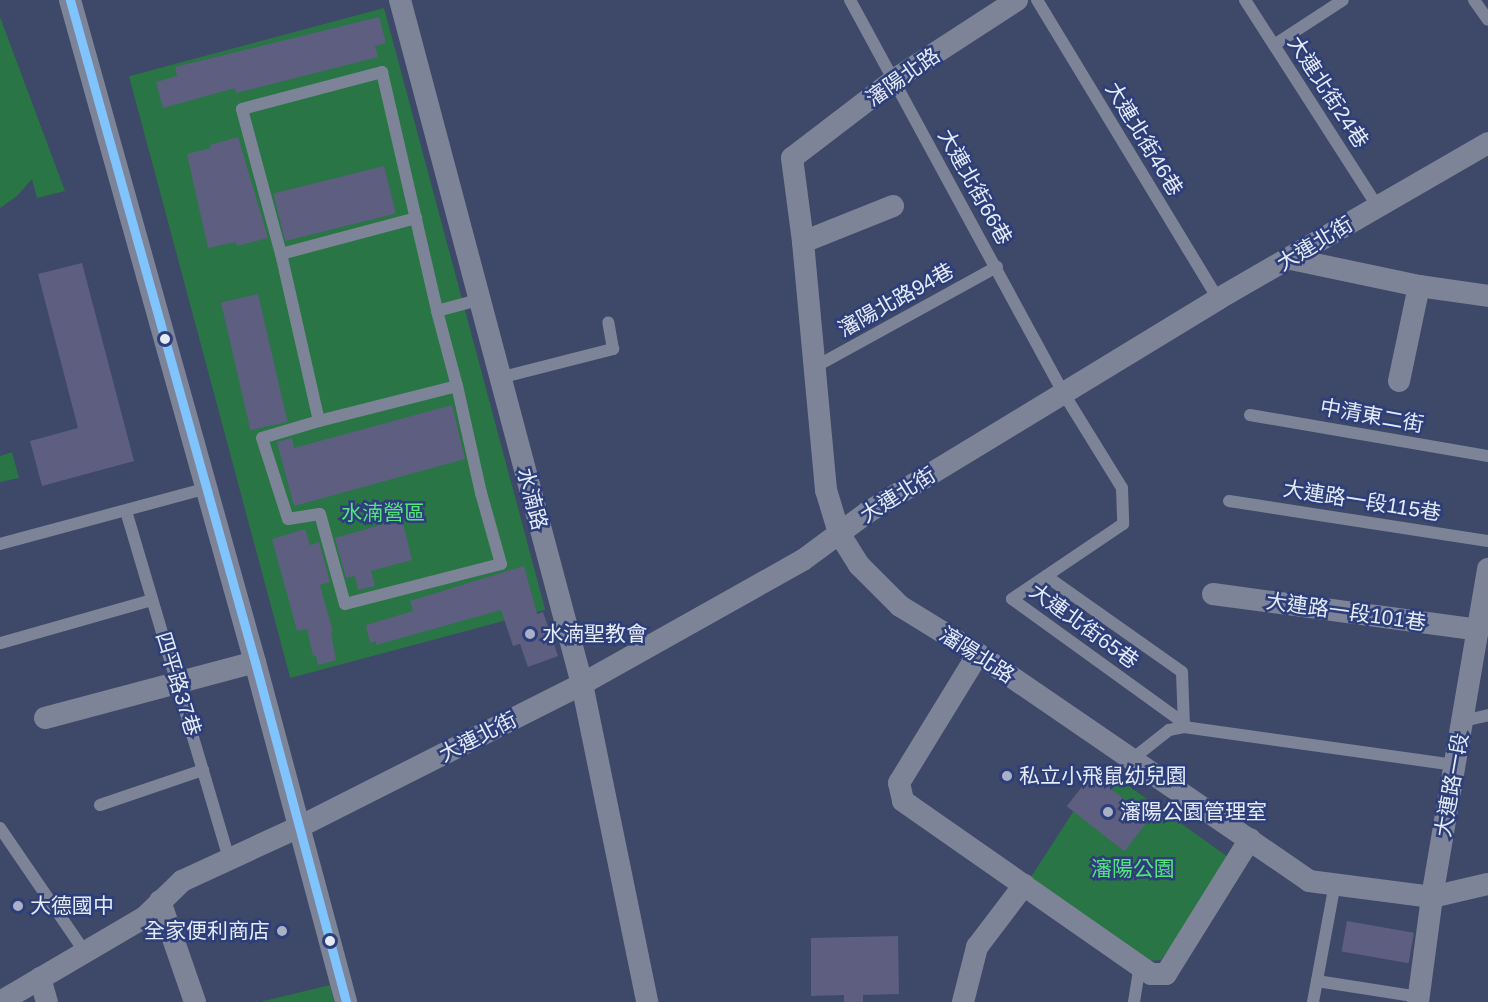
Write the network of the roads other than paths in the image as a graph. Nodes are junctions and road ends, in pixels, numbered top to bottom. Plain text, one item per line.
1 (70, 0) edge
2 (400, 0) edge
3 (850, 0) edge
4 (1017, 0) edge
5 (1037, 0) edge
6 (1245, 0) edge
7 (1343, 0) edge
8 (1474, 0) edge
9 (1488, 20) edge
10 (1274, 45) junction
11 (894, 80) junction
12 (1488, 143) edge
13 (893, 206) dead end
14 (1377, 206) junction
15 (416, 218) junction
16 (803, 242) junction
17 (281, 254) junction
18 (1291, 259) junction
19 (997, 267) junction
20 (1419, 286) junction
21 (1488, 296) edge
22 (1218, 299) junction
23 (478, 300) junction
24 (437, 311) junction
25 (608, 322) dead end
26 (813, 368) junction
27 (499, 378) junction
28 (1399, 381) dead end
29 (457, 386) junction
30 (1064, 394) junction
31 (1250, 415) dead end
32 (319, 421) junction
33 (1488, 456) edge
34 (207, 488) junction
35 (1229, 501) dead end
36 (126, 511) junction
37 (839, 533) junction
38 (1488, 541) edge
39 (0, 544) edge
40 (1488, 569) edge
41 (1046, 576) junction
42 (1213, 594) dead end
43 (152, 600) junction
44 (1479, 630) junction
45 (2, 643) dead end
46 (978, 654) junction
47 (255, 662) junction
48 (177, 683) junction
49 (582, 684) junction
50 (1488, 715) edge
51 (45, 718) dead end
52 (1463, 721) junction
53 (1184, 725) junction
54 (1131, 760) junction
55 (1456, 765) junction
56 (203, 770) junction
57 (100, 805) dead end
58 (298, 827) junction
59 (0, 828) edge
60 (1250, 839) junction
61 (229, 858) junction
62 (1335, 883) junction
63 (1488, 884) edge
64 (1024, 885) junction
65 (1432, 897) junction
66 (152, 909) junction
67 (85, 952) junction
68 (1140, 966) junction
69 (40, 978) junction
70 (1317, 981) junction
71 (1419, 999) edge
72 (0, 1002) edge
73 (47, 1002) edge
74 (195, 1002) edge
75 (346, 1002) edge
76 (647, 1002) edge
77 (963, 1002) edge
78 (1134, 1002) edge
79 (1313, 1002) edge

1 - 34 street
2 - 23 street, 水湳路
3 - 11 lane, 大連北街66巷
4 - 11 street, 瀋陽北路
5 - 22 lane, 大連北街46巷
6 - 10 lane, 大連北街24巷
7 - 10 lane
8 - 9 lane
10 - 14 lane, 大連北街24巷
11 - 16 street, 瀋陽北路
11 - 19 lane, 大連北街66巷
12 - 14 street, 大連北街
13 - 16 street
14 - 18 street, 大連北街
15 - 17 lane
15 - 17 lane
15 - 24 lane
16 - 26 street, 瀋陽北路
17 - 32 lane
18 - 20 street
18 - 22 street, 大連北街
19 - 26 lane, 瀋陽北路94巷
19 - 30 lane, 大連北街66巷
20 - 21 street
20 - 28 street
22 - 30 street, 大連北街
23 - 24 lane
23 - 27 street, 水湳路
24 - 29 lane
25 - 27 lane
26 - 37 street, 瀋陽北路
27 - 49 street, 水湳路
29 - 32 lane
29 - 32 lane
30 - 37 street, 大連北街
30 - 41 lane, 大連北街65巷
31 - 33 lane, 中清東二街
34 - 36 lane
34 - 47 street
35 - 38 lane, 大連路一段115巷
36 - 39 lane
36 - 43 lane, 四平路37巷
37 - 46 street, 瀋陽北路
37 - 49 street, 大連北街
40 - 44 street, 大連路一段
41 - 53 lane
41 - 53 lane, 大連北街65巷
42 - 44 street, 大連路一段101巷
43 - 45 lane
43 - 48 lane, 四平路37巷
44 - 52 street, 大連路一段
46 - 54 street, 瀋陽北路
46 - 64 street
47 - 48 street
47 - 58 street
48 - 51 street
48 - 56 lane, 四平路37巷
49 - 58 street, 大連北街
49 - 76 street, 水湳路
50 - 52 lane
52 - 55 street, 大連路一段
53 - 54 lane
53 - 55 lane
54 - 60 street, 瀋陽北路
55 - 65 street, 大連路一段
56 - 57 lane
56 - 61 lane, 四平路37巷
58 - 61 street
58 - 75 street
59 - 67 lane
60 - 62 street, 瀋陽北路
60 - 68 street
61 - 66 street
62 - 65 street, 瀋陽北路
62 - 70 lane
63 - 65 street
64 - 68 street
64 - 77 street
65 - 71 street, 大連路一段
66 - 67 street
66 - 74 street
67 - 69 street
68 - 78 lane
69 - 72 street
69 - 73 street
70 - 71 lane
70 - 79 lane

